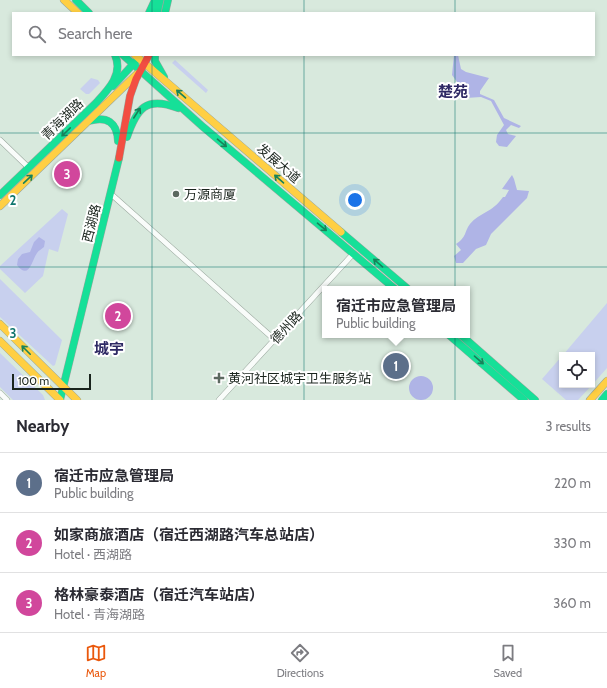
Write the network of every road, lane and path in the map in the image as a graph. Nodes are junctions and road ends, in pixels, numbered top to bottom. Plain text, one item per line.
1 (64, 0) edge
2 (76, 0) edge
3 (156, 0) edge
4 (160, 0) edge
5 (168, 0) edge
6 (77, 12) edge
7 (88, 12) edge
8 (150, 12) edge
9 (157, 12) edge
10 (165, 12) edge
11 (116, 56) edge
12 (124, 56) edge
13 (138, 56) edge
14 (149, 56) edge
15 (155, 56) edge
16 (145, 64) junction
17 (133, 65) junction
18 (140, 71) junction
19 (168, 83) junction
20 (94, 105) junction
21 (89, 121) junction
22 (202, 126) junction
23 (0, 140) edge
24 (118, 163) junction
25 (29, 168) junction
26 (111, 194) junction
27 (0, 195) edge
28 (0, 206) edge
29 (354, 254) junction
30 (325, 286) edge
31 (391, 286) edge
32 (405, 286) edge
33 (322, 289) edge
34 (0, 324) edge
35 (452, 338) edge
36 (464, 338) edge
37 (275, 340) junction
38 (0, 341) edge
39 (40, 363) junction
40 (31, 372) junction
41 (607, 381) edge
42 (63, 387) junction
43 (0, 393) edge
44 (607, 394) edge
45 (8, 400) edge
46 (60, 400) edge
47 (77, 400) edge
48 (219, 400) edge
49 (524, 400) edge
50 (535, 400) edge
51 (590, 400) edge
52 (602, 400) edge

1 - 6 main road
2 - 7 main road
3 - 8 main road
4 - 9 main road
5 - 10 main road
11 - 20 main road
12 - 17 main road, 发展大道
13 - 16 main road, 发展大道
13 - 17 main road, 青海湖路
13 - 18 main road
14 - 16 main road, 西湖路
15 - 19 main road
16 - 18 main road, 西湖路
16 - 19 main road, 发展大道
17 - 18 main road, 发展大道
17 - 20 main road, 青海湖路
18 - 21 main road, 青海湖路
18 - 22 main road, 发展大道
18 - 24 main road, 西湖路
32 -> 19 main road, 发展大道
20 -> 25 main road, 青海湖路
21 - 24 main road
28 -> 21 main road, 青海湖路
24 -> 22 main road
22 -> 29 main road, 发展大道
23 - 25 street
24 - 26 main road, 西湖路
25 - 27 main road, 青海湖路
26 - 37 street
26 - 42 main road, 西湖路
29 - 30 street, 德州路
29 - 31 main road, 发展大道
33 - 37 street, 德州路
39 -> 34 main road
35 -> 49 main road
36 - 50 main road
37 - 48 street, 德州路
38 - 40 main road
39 - 40 main road
39 - 42 main road
40 - 46 main road
41 - 51 main road
42 - 46 main road, 西湖路
42 - 47 main road
43 - 45 street
44 - 52 main road

